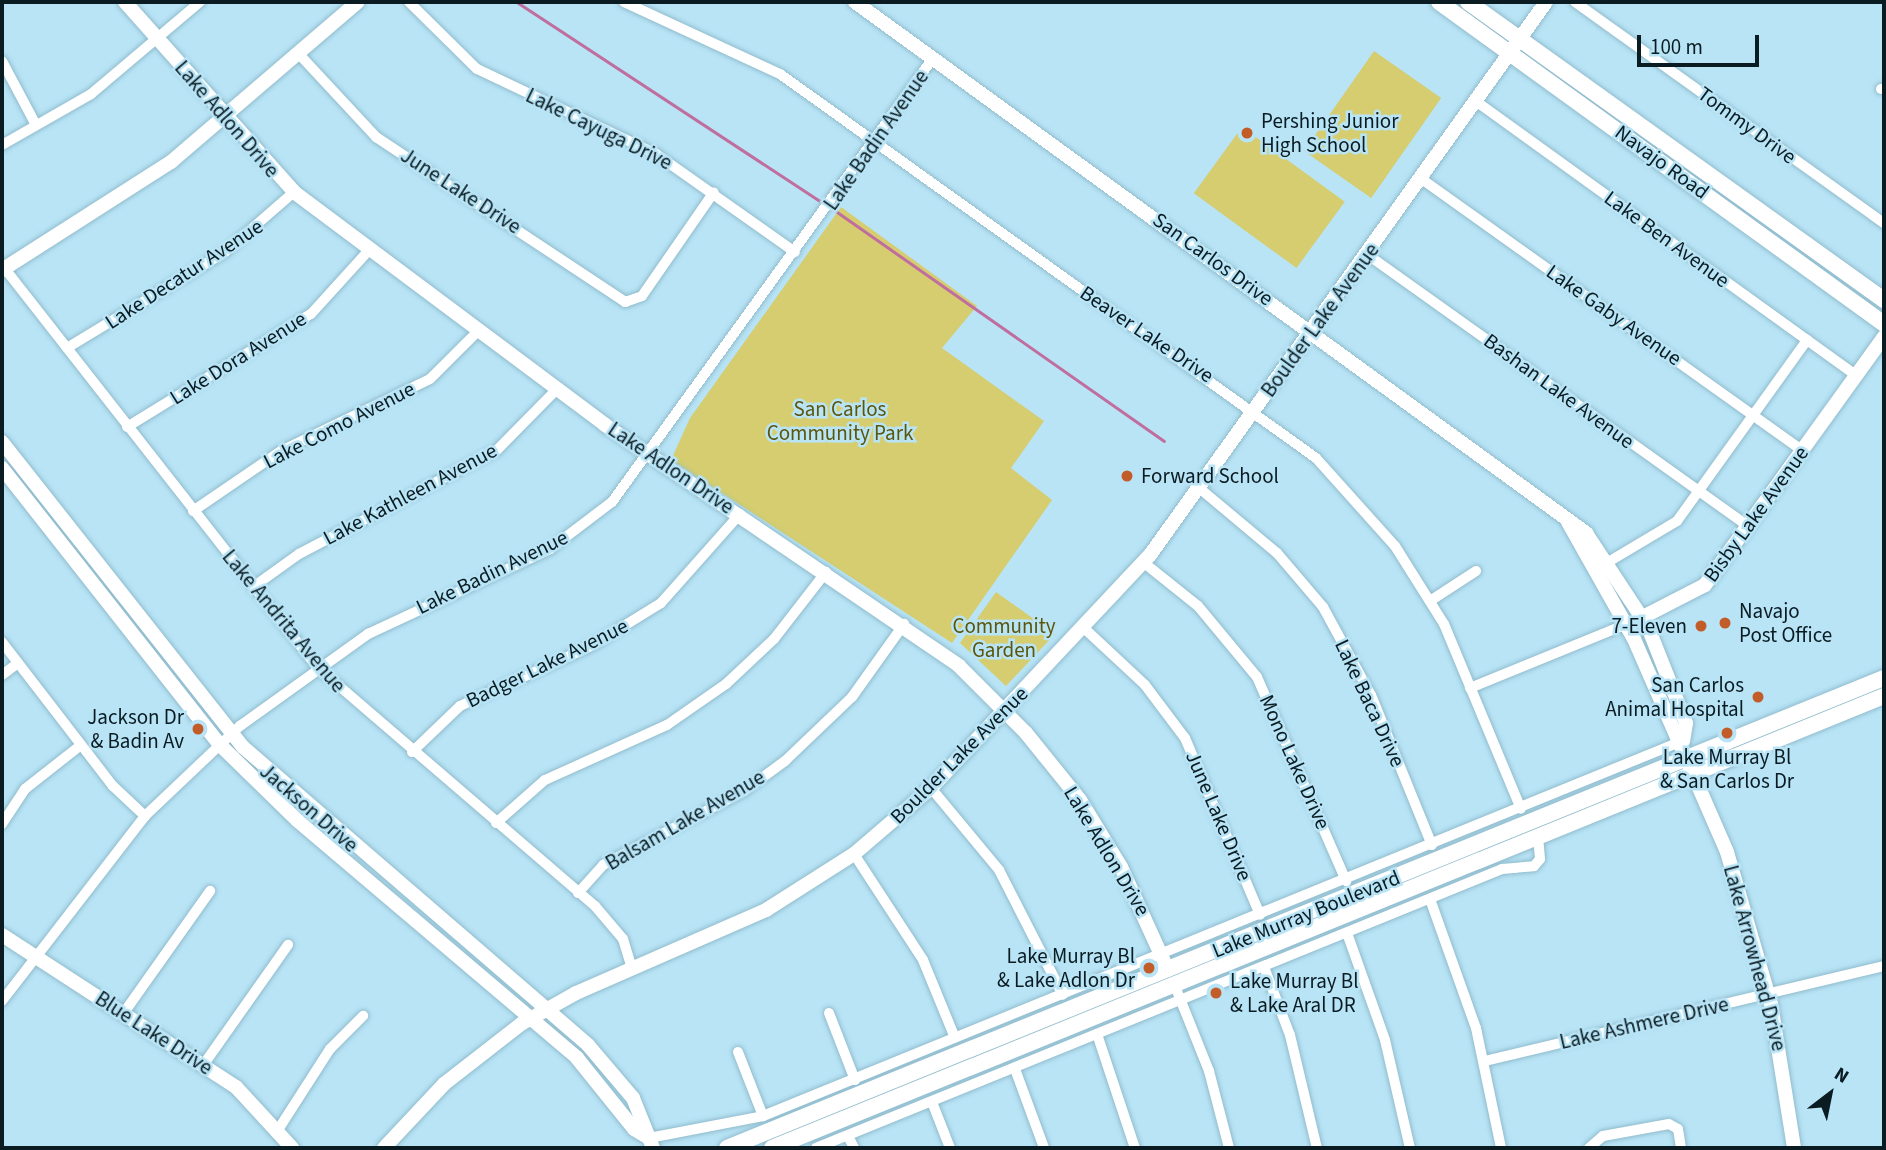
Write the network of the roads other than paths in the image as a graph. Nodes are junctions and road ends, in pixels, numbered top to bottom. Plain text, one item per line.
1 (125, 2) edge
2 (200, 2) edge
3 (358, 2) edge
4 (409, 2) edge
5 (624, 2) edge
6 (855, 2) edge
7 (1439, 2) edge
8 (1468, 2) edge
9 (1546, 2) edge
10 (1575, 2) edge
11 (1521, 39) junction
12 (159, 41) junction
13 (299, 53) junction
14 (1511, 53) junction
15 (933, 58) junction
16 (2, 61) edge
17 (1477, 102) junction
18 (224, 118) junction
19 (36, 125) junction
20 (874, 142) junction
21 (2, 145) edge
22 (1423, 180) junction
23 (294, 192) junction
24 (714, 192) junction
25 (1884, 223) edge
26 (370, 249) junction
27 (795, 253) junction
28 (1368, 255) junction
29 (3, 268) edge
30 (1884, 300) edge
31 (1884, 324) edge
32 (478, 331) junction
33 (1313, 332) junction
34 (1884, 337) edge
35 (1807, 340) junction
36 (68, 348) junction
37 (1856, 375) junction
38 (557, 389) junction
39 (1254, 409) junction
40 (1754, 414) junction
41 (128, 427) junction
42 (2, 442) edge
43 (1804, 451) junction
44 (651, 455) junction
45 (2, 468) edge
46 (1198, 487) junction
47 (1700, 492) junction
48 (193, 511) junction
49 (740, 514) junction
50 (1567, 521) junction
51 (1750, 527) junction
52 (1609, 561) junction
53 (1143, 562) junction
54 (1476, 571) dead end
55 (826, 572) junction
56 (253, 587) junction
57 (1430, 601) junction
58 (1643, 617) junction
59 (905, 624) junction
60 (1627, 624) junction
61 (1085, 629) junction
62 (2, 642) edge
63 (18, 663) junction
64 (317, 667) junction
65 (2, 675) edge
66 (1884, 678) edge
67 (1470, 688) junction
68 (1883, 696) edge
69 (1004, 710) junction
70 (231, 734) junction
71 (1683, 741) junction
72 (219, 744) junction
73 (81, 745) junction
74 (412, 752) junction
75 (1689, 758) junction
76 (1695, 774) junction
77 (931, 788) junction
78 (1521, 808) junction
79 (145, 816) junction
80 (496, 823) junction
81 (2, 824) edge
82 (1538, 838) junction
83 (1432, 845) junction
84 (854, 854) junction
85 (1346, 881) junction
86 (210, 891) dead end
87 (578, 893) junction
88 (1430, 899) junction
89 (1261, 915) junction
90 (1347, 933) junction
91 (2, 935) edge
92 (288, 945) dead end
93 (34, 955) junction
94 (1191, 960) junction
95 (1165, 962) junction
96 (1884, 966) edge
97 (1264, 967) junction
98 (632, 968) junction
99 (1178, 993) junction
100 (1768, 993) junction
101 (1063, 995) junction
102 (1150, 996) junction
103 (2, 1001) edge
104 (547, 1009) junction
105 (829, 1013) dead end
106 (123, 1014) junction
107 (363, 1016) dead end
108 (532, 1018) junction
109 (1097, 1034) junction
110 (955, 1038) junction
111 (738, 1052) dead end
112 (1485, 1061) junction
113 (204, 1064) junction
114 (1015, 1069) junction
115 (855, 1080) junction
116 (932, 1102) junction
117 (763, 1116) junction
118 (276, 1133) junction
119 (848, 1136) junction
120 (651, 1143) edge
121 (292, 1148) edge
122 (384, 1148) edge
123 (727, 1148) edge
124 (772, 1148) edge
125 (816, 1148) edge
126 (854, 1148) edge
127 (950, 1148) edge
128 (1044, 1148) edge
129 (1135, 1148) edge
130 (1228, 1148) edge
131 (1317, 1148) edge
132 (1409, 1148) edge
133 (1501, 1148) edge
134 (1588, 1148) edge
135 (1681, 1148) edge
136 (1794, 1148) edge

1 - 12 street, Lake Adlon Drive
2 - 12 street
3 - 13 street
4 - 24 street, Lake Cayuga Drive
5 - 20 street, Beaver Lake Drive
6 - 15 street, San Carlos Drive
7 - 14 main road, Navajo Road
8 - 11 main road, Navajo Road
9 - 11 street, Boulder Lake Avenue
10 - 25 street, Tommy Drive
11 - 14 street, Boulder Lake Avenue
11 - 30 main road, Navajo Road
12 - 18 street, Lake Adlon Drive
12 - 19 street
13 - 18 street
13 - 24 street, June Lake Drive
14 - 17 street, Boulder Lake Avenue
14 - 31 main road, Navajo Road
15 - 20 street, Lake Badin Avenue
15 - 33 street, San Carlos Drive
16 - 19 street
17 - 22 street, Boulder Lake Avenue
17 - 35 street, Lake Ben Avenue
18 - 23 street, Lake Adlon Drive
18 - 29 street
19 - 21 street
20 - 27 street, Lake Badin Avenue
20 - 39 street, Beaver Lake Drive
22 - 28 street, Boulder Lake Avenue
22 - 40 street, Lake Gaby Avenue
23 - 26 street, Lake Adlon Drive
23 - 36 street, Lake Decatur Avenue
24 - 27 street, Lake Cayuga Drive
26 - 32 street, Lake Adlon Drive
26 - 41 street, Lake Dora Avenue
27 - 44 street, Lake Badin Avenue
28 - 33 street, Boulder Lake Avenue
28 - 47 street, Bashan Lake Avenue
29 - 36 street, Lake Andrita Avenue
32 - 38 street, Lake Adlon Drive
32 - 48 street, Lake Como Avenue
33 - 39 street, Boulder Lake Avenue
33 - 50 street, San Carlos Drive
34 - 37 street, Bisby Lake Avenue
35 - 37 street, Lake Ben Avenue
35 - 40 street
36 - 41 street, Lake Andrita Avenue
37 - 43 street, Bisby Lake Avenue
38 - 44 street, Lake Adlon Drive
38 - 56 street, Lake Kathleen Avenue
39 - 46 street, Boulder Lake Avenue
39 - 57 street, Beaver Lake Drive
40 - 43 street, Lake Gaby Avenue
40 - 47 street
41 - 48 street, Lake Andrita Avenue
42 - 70 street, Jackson Drive
43 - 51 street, Bisby Lake Avenue
44 - 49 street, Lake Adlon Drive
44 - 64 street, Lake Badin Avenue
45 - 72 street, Jackson Drive
46 - 53 street, Boulder Lake Avenue
46 - 83 street, Lake Baca Drive
47 - 51 street, Bashan Lake Avenue
47 - 52 street
48 - 56 street, Lake Andrita Avenue
49 - 55 street, Lake Adlon Drive
49 - 74 street, Badger Lake Avenue
50 - 52 street, San Carlos Drive
50 - 60 street, San Carlos Drive
51 - 58 street, Bisby Lake Avenue
52 - 58 street, San Carlos Drive
53 - 61 street, Boulder Lake Avenue
53 - 85 street, Mono Lake Drive
54 - 57 street
55 - 59 street, Lake Adlon Drive
55 - 80 street
56 - 64 street, Lake Andrita Avenue
57 - 67 street, Beaver Lake Drive
58 - 60 street, Bisby Lake Avenue
58 - 71 street, San Carlos Drive
59 - 69 street, Lake Adlon Drive
59 - 87 street, Balsam Lake Avenue
60 - 67 street, Bisby Lake Avenue
60 - 71 street, San Carlos Drive
61 - 69 street, Boulder Lake Avenue
61 - 89 street, June Lake Drive
62 - 63 street
63 - 65 street
63 - 73 street
64 - 70 street, Lake Badin Avenue
64 - 74 street, Lake Andrita Avenue
66 - 75 main road, Lake Murray Boulevard
67 - 78 street, Beaver Lake Drive
68 - 76 main road, Lake Murray Boulevard
69 - 77 street, Boulder Lake Avenue
69 - 95 street, Lake Adlon Drive
70 - 72 street, Lake Badin Avenue
70 - 104 street, Jackson Drive
71 - 75 street, San Carlos Drive
71 - 78 street, Lake Murray Boulevard
72 - 79 street, Lake Badin Avenue
72 - 108 street, Jackson Drive
73 - 79 street
73 - 81 street
74 - 80 street, Lake Andrita Avenue
75 - 76 street, San Carlos Drive
75 - 94 main road, Lake Murray Boulevard
76 - 82 main road, Lake Murray Boulevard
76 - 100 street, Lake Arrowhead Drive
77 - 84 street, Boulder Lake Avenue
77 - 101 street
78 - 83 street, Lake Murray Boulevard
79 - 93 street, Lake Badin Avenue
80 - 87 street, Lake Andrita Avenue
82 - 88 street, Lake Murray Boulevard
82 - 99 main road, Lake Murray Boulevard
83 - 85 street, Lake Murray Boulevard
84 - 98 street, Boulder Lake Avenue
84 - 110 street
85 - 89 street, Lake Murray Boulevard
86 - 106 street
87 - 98 street, Lake Andrita Avenue
88 - 90 street, Lake Murray Boulevard
88 - 112 street
89 - 95 street, Lake Murray Boulevard
90 - 97 street, Lake Murray Boulevard
90 - 132 street
91 - 93 street, Blue Lake Drive
92 - 113 street
93 - 103 street, Lake Badin Avenue
93 - 106 street, Blue Lake Drive
94 - 95 main road, Lake Murray Boulevard
94 - 99 main road
95 - 101 street, Lake Murray Boulevard
95 - 102 main road
95 - 123 main road, Lake Murray Boulevard
96 - 100 street, Lake Ashmere Drive
97 - 99 street, Lake Murray Boulevard
97 - 131 street
98 - 104 street, Boulder Lake Avenue
99 - 102 main road, Lake Murray Boulevard
99 - 109 street, Lake Murray Boulevard
99 - 130 street
100 - 112 street, Lake Ashmere Drive
100 - 136 street, Lake Arrowhead Drive
101 - 110 street, Lake Murray Boulevard
102 - 124 main road, Lake Murray Boulevard
104 - 108 street, Boulder Lake Avenue
104 - 120 street, Jackson Drive
105 - 115 street
106 - 113 street, Blue Lake Drive
107 - 118 street
108 - 120 street, Jackson Drive
108 - 122 street, Boulder Lake Avenue
109 - 114 street, Lake Murray Boulevard
109 - 129 street
110 - 115 street, Lake Murray Boulevard
111 - 117 street
112 - 133 street
113 - 118 street, Blue Lake Drive
114 - 116 street, Lake Murray Boulevard
114 - 128 street
115 - 117 street, Lake Murray Boulevard
116 - 119 street, Lake Murray Boulevard
116 - 127 street
117 - 120 street, Lake Murray Boulevard
118 - 121 street, Blue Lake Drive
119 - 125 street, Lake Murray Boulevard
119 - 126 street
134 - 135 street

